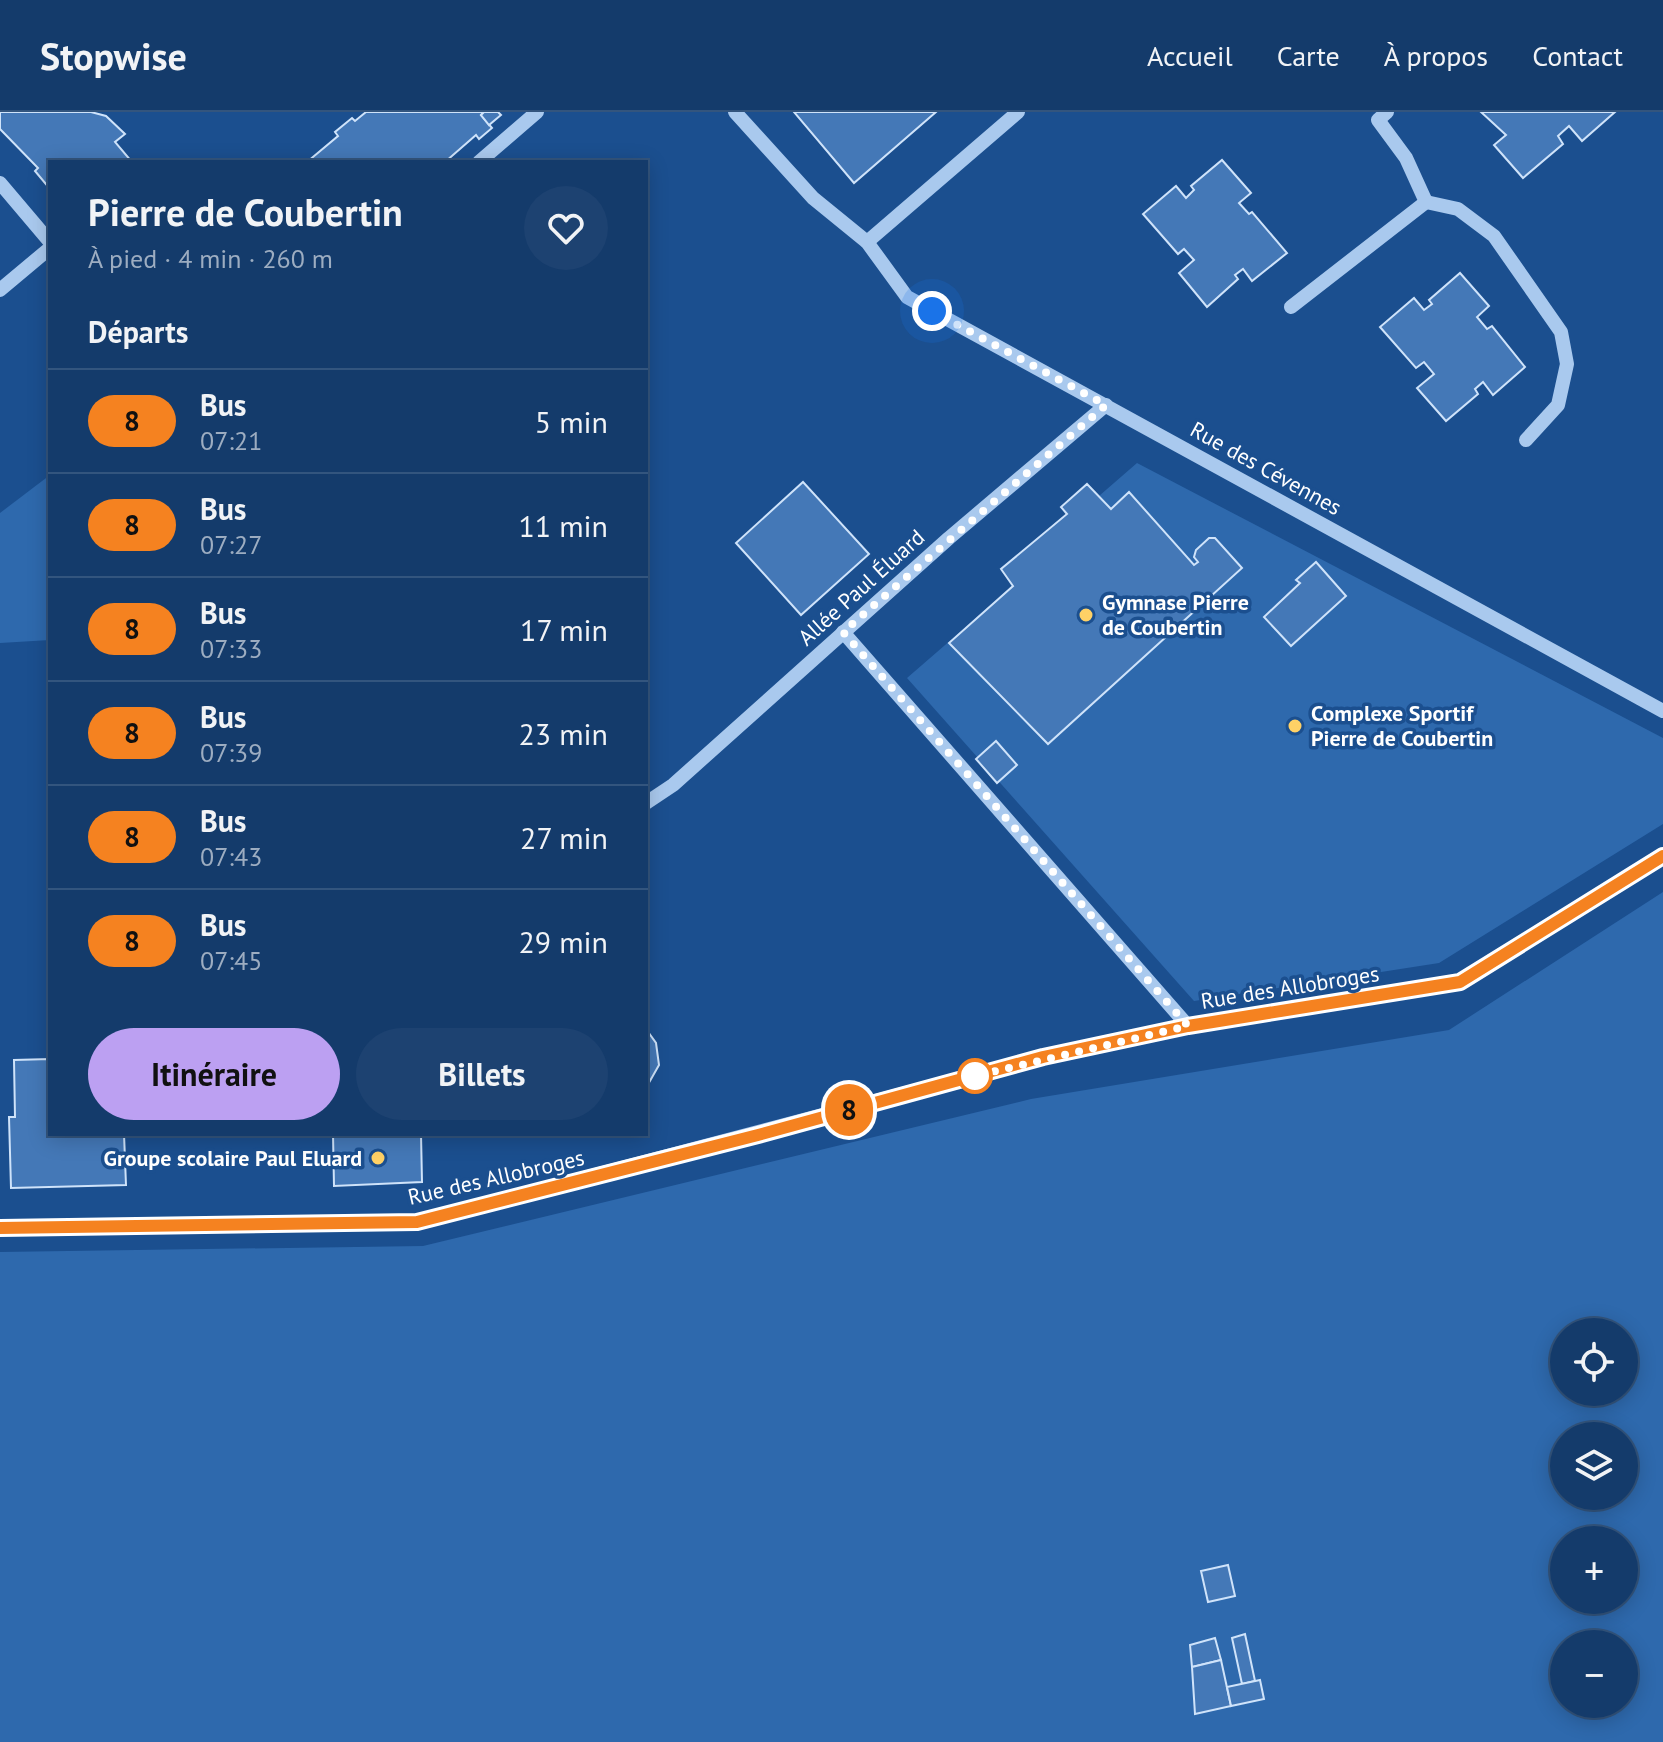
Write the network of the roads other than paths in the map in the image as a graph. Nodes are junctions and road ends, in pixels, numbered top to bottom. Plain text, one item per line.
1 (537, 112) edge
2 (735, 112) edge
3 (1018, 112) edge
4 (1387, 112) edge
5 (481, 160) edge
6 (1, 188) edge
7 (1426, 202) junction
8 (867, 242) junction
9 (48, 243) edge
10 (48, 247) edge
11 (0, 290) edge
12 (1291, 307) dead end
13 (1106, 405) junction
14 (1526, 440) dead end
15 (843, 632) junction
16 (1663, 711) edge
17 (648, 802) edge
18 (1663, 856) edge
19 (1188, 1026) junction
20 (0, 1229) edge

1 - 5 street
2 - 8 street
3 - 8 street
4 - 7 street
6 - 9 street
7 - 12 street
7 - 14 street
8 - 13 street, Rue des Cévennes
10 - 11 street
13 - 15 street, Allée Paul Éluard
13 - 16 street, Rue des Cévennes
15 - 17 street, Allée Paul Éluard
15 - 19 street
18 - 19 street, Rue des Allobroges
19 - 20 street, Rue des Allobroges

